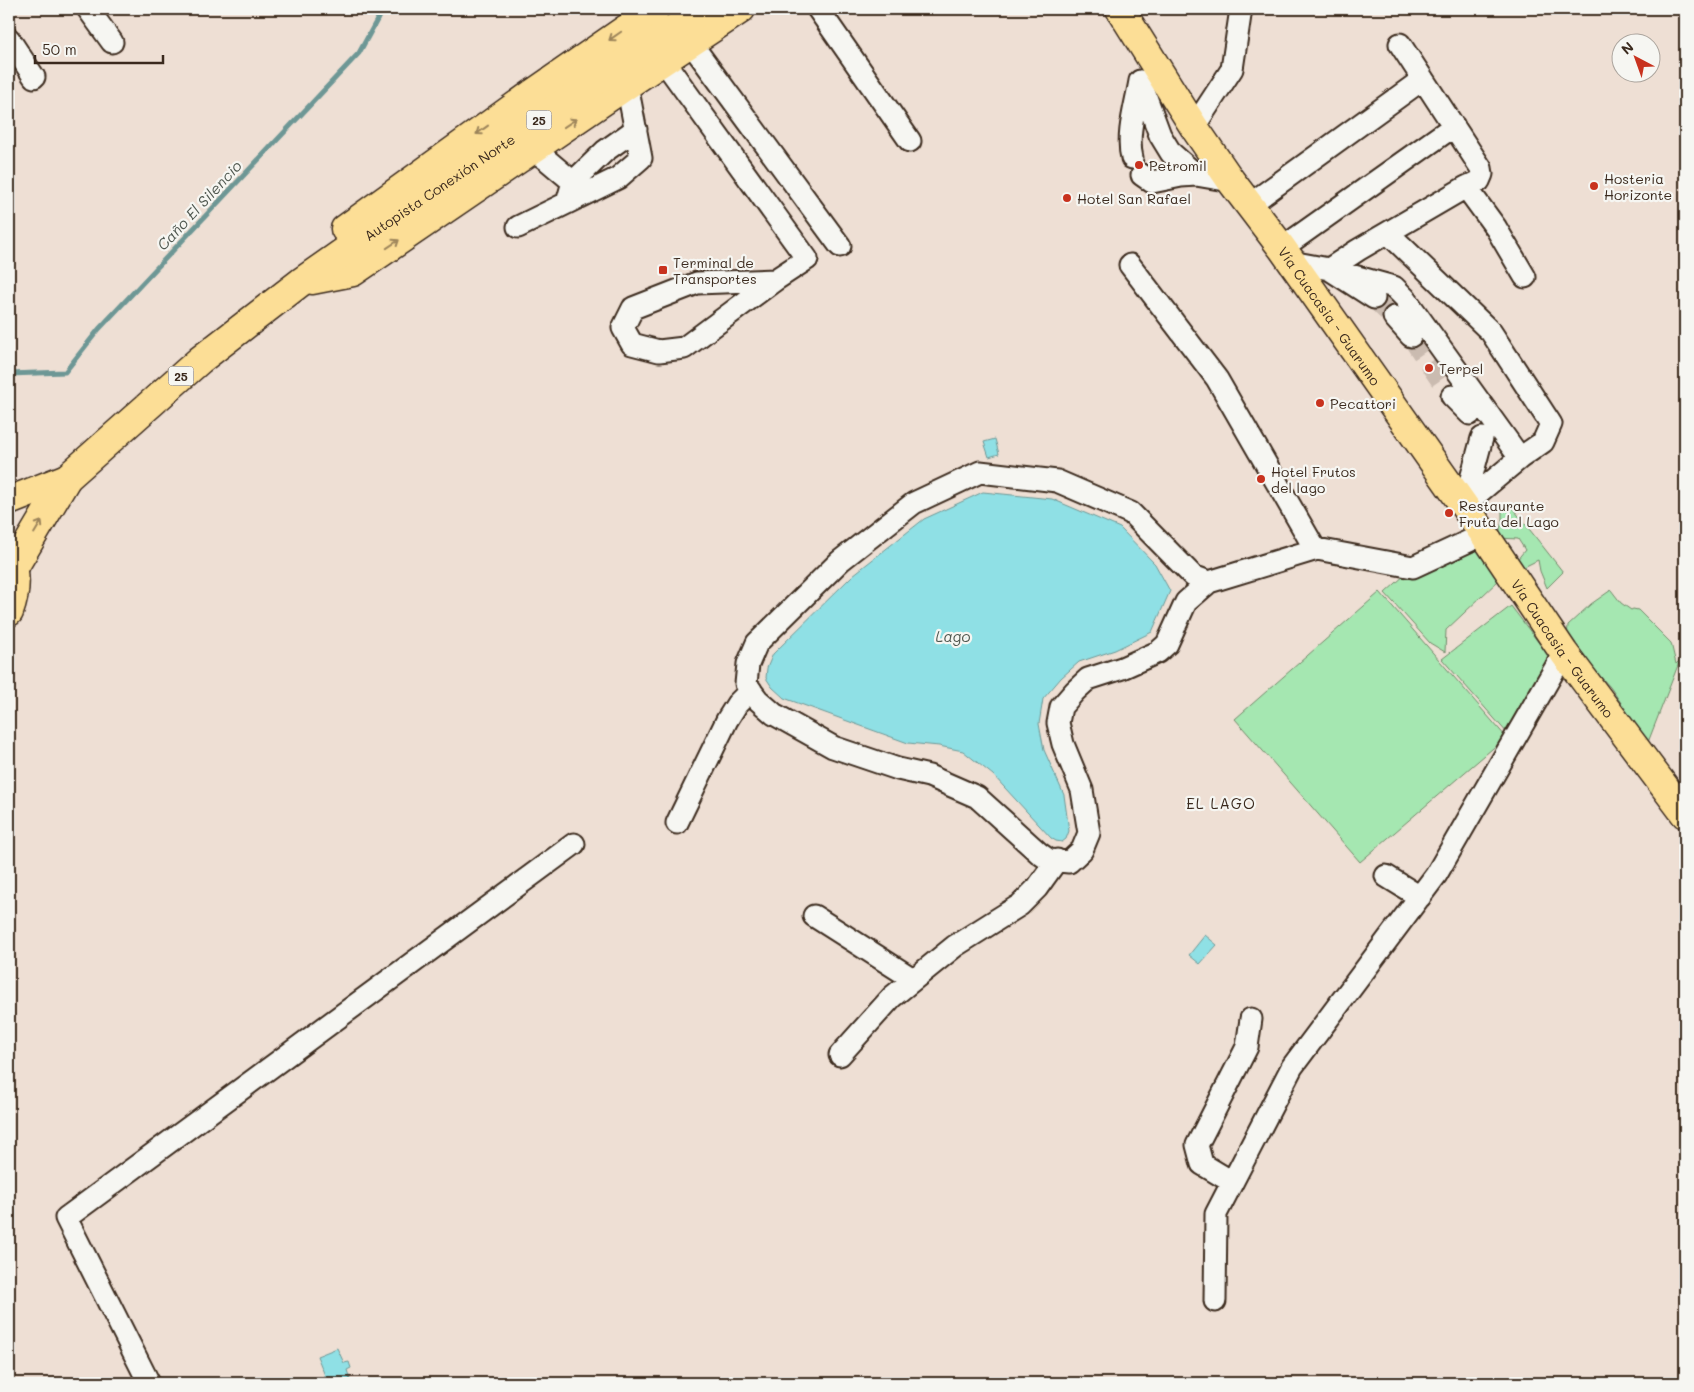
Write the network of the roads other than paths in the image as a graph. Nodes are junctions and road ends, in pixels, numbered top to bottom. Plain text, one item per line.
1 (88, 9) edge
2 (656, 9) edge
3 (703, 9) edge
4 (741, 9) edge
5 (818, 9) edge
6 (1120, 9) edge
7 (1241, 9) edge
8 (9, 39) edge
9 (112, 42) dead end
10 (690, 42) junction
11 (1400, 44) dead end
12 (1148, 55) junction
13 (664, 60) junction
14 (34, 77) dead end
15 (1423, 79) junction
16 (1140, 80) junction
17 (627, 84) junction
18 (1454, 126) junction
19 (1194, 127) junction
20 (636, 129) junction
21 (910, 141) dead end
22 (532, 149) junction
23 (1196, 175) junction
24 (1231, 181) junction
25 (573, 182) junction
26 (1466, 186) junction
27 (568, 203) junction
28 (1249, 205) junction
29 (518, 227) dead end
30 (1388, 233) junction
31 (840, 246) dead end
32 (1287, 255) junction
33 (1130, 265) dead end
34 (1329, 269) junction
35 (1525, 277) dead end
36 (775, 280) junction
37 (301, 282) junction
38 (1374, 298) tunnel mouth
39 (1394, 317) tunnel mouth
40 (1410, 336) tunnel mouth
41 (1452, 396) tunnel mouth
42 (1470, 414) dead end
43 (1482, 438) dead end
44 (1520, 458) junction
45 (67, 478) junction
46 (9, 501) edge
47 (1464, 505) junction
48 (1484, 534) junction
49 (1315, 549) junction
50 (11, 562) edge
51 (1209, 582) junction
52 (9, 612) edge
53 (1564, 653) junction
54 (751, 690) junction
55 (1685, 814) edge
56 (677, 823) dead end
57 (574, 844) dead end
58 (1057, 860) junction
59 (1386, 876) dead end
60 (1420, 897) junction
61 (814, 916) dead end
62 (913, 979) junction
63 (1251, 1019) dead end
64 (840, 1055) dead end
65 (1232, 1182) junction
66 (1215, 1301) dead end
67 (149, 1383) edge

1 - 9 street
2 -> 37 main road
3 - 37 main road, Autopista Conexión Norte / 25
4 - 10 main road
5 - 21 street
6 - 12 main road, Vía Cuacasia - Guarumo
7 - 19 street
8 - 14 street
10 - 13 main road
10 - 31 street
11 - 15 street
12 - 16 street
12 - 19 main road, Vía Cuacasia - Guarumo
13 - 17 main road
13 - 36 street
15 - 18 street
15 - 28 street
16 - 23 street
16 - 23 street
17 - 20 street
22 -> 17 main road
18 - 26 street
18 - 32 street
19 - 24 main road, Vía Cuacasia - Guarumo
20 - 25 street
20 - 27 street
22 - 25 street
37 -> 22 main road
23 - 24 street
24 - 28 main road, Vía Cuacasia - Guarumo
25 - 27 street
26 - 30 street
26 - 35 street
27 - 29 street
28 - 32 main road, Vía Cuacasia - Guarumo
30 - 34 street
30 - 44 street
32 - 34 street
32 - 47 main road, Vía Cuacasia - Guarumo
33 - 49 street
34 - 38 street
34 - 44 street
36 - 36 street
37 - 45 main road, 25
39 - 40 street
41 - 42 street
43 - 47 street
44 - 47 street
45 - 46 main road, 25
50 -> 45 main road, 25
47 - 48 main road, Vía Cuacasia - Guarumo
48 - 49 street
48 - 53 main road, Vía Cuacasia - Guarumo
49 - 51 street
50 - 52 main road
51 - 54 street
51 - 58 street
53 - 55 main road, Vía Cuacasia - Guarumo
53 - 60 street
54 - 56 street
54 - 58 street
57 - 67 street
58 - 62 street
59 - 60 street
60 - 65 street
61 - 62 street
62 - 64 street
63 - 65 street
65 - 66 street

